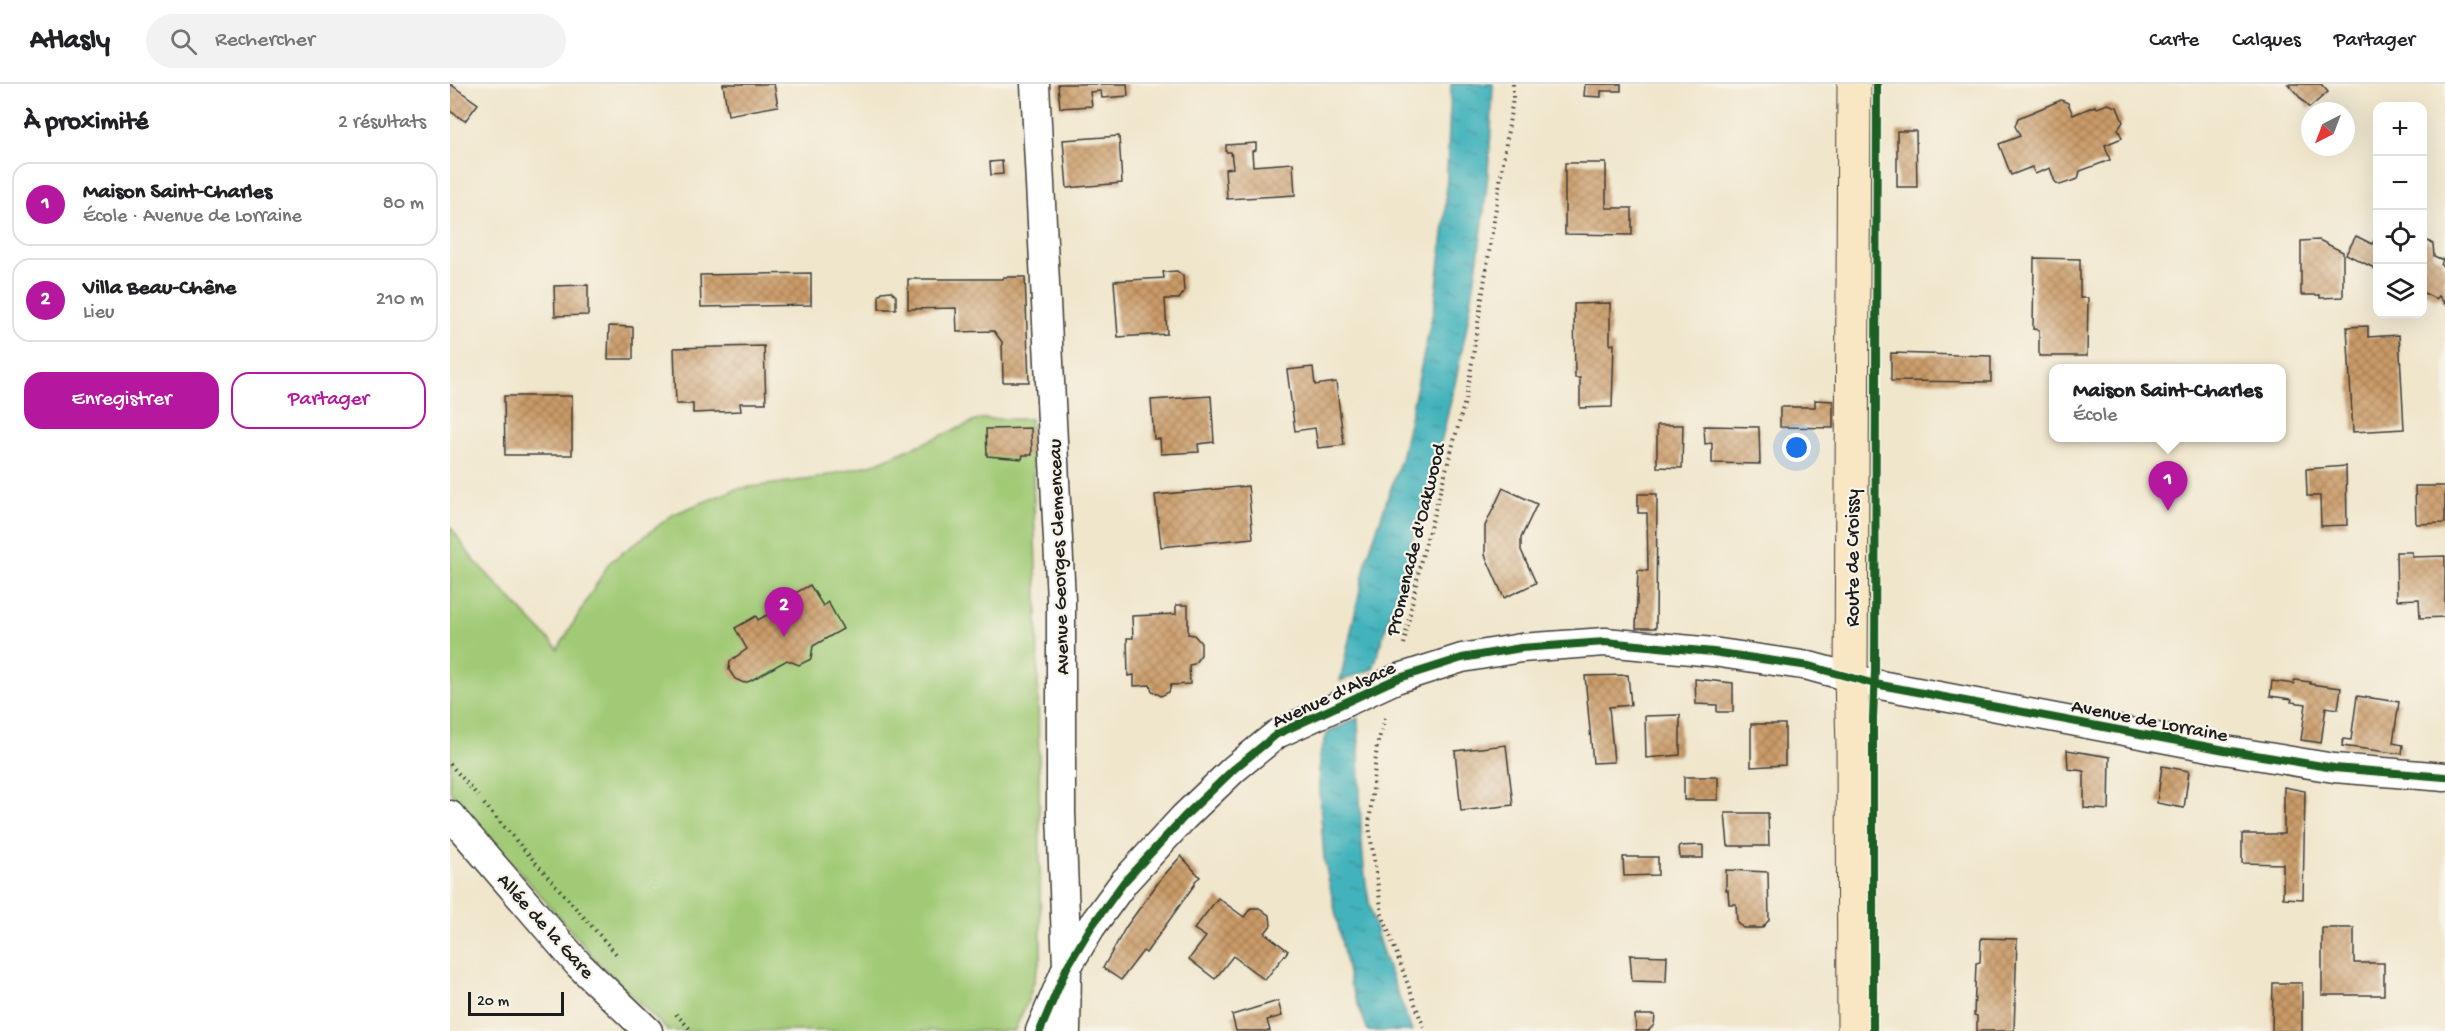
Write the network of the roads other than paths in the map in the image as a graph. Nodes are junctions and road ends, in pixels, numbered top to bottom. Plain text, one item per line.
1 (1035, 84) edge
2 (1854, 84) edge
3 (1851, 679) junction
4 (2445, 777) edge
5 (450, 815) edge
6 (1067, 967) junction
7 (648, 1031) edge
8 (1040, 1031) edge
9 (1066, 1031) edge
10 (1854, 1031) edge

1 - 6 street, Avenue Georges Clemenceau
2 - 3 main road, Route de Croissy
3 - 4 street, Avenue de Lorraine
3 - 6 street, Avenue d'Alsace
3 - 10 main road, Route de Croissy
5 - 7 street, Allée de la Gare
6 - 8 street, Avenue d'Alsace
6 - 9 street, Avenue Georges Clemenceau

